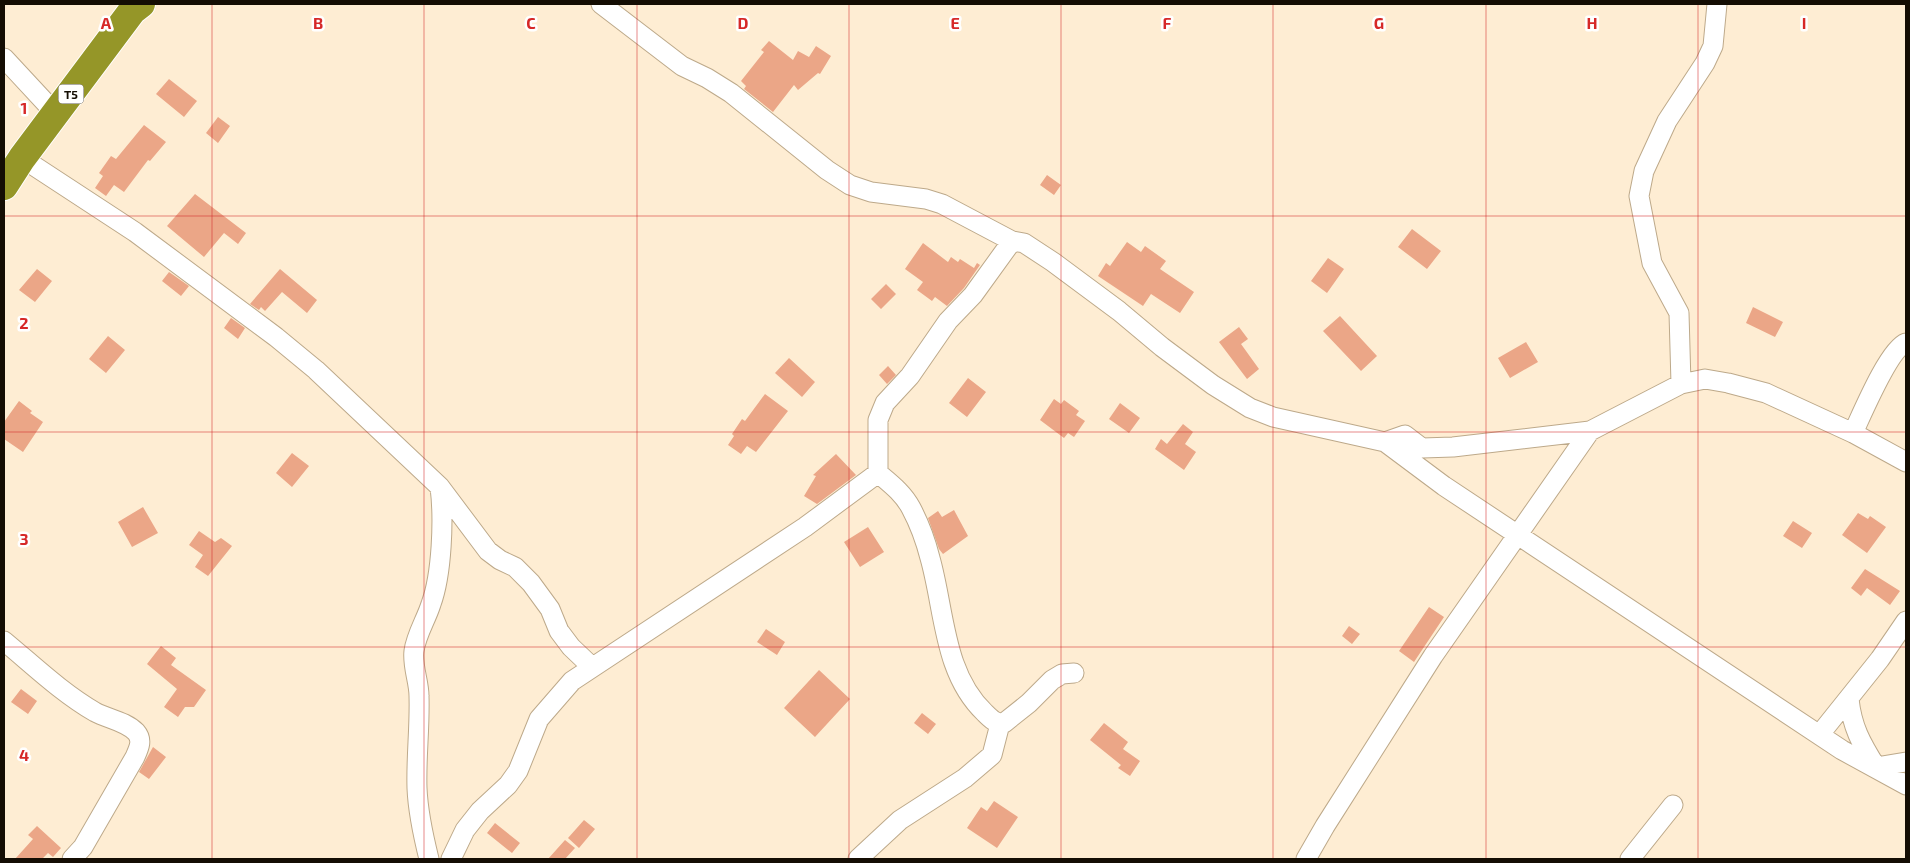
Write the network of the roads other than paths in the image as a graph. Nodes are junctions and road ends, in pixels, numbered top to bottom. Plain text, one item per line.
1 (141, 4) edge
2 (601, 4) edge
3 (1717, 4) edge
4 (4, 58) edge
5 (56, 114) junction
6 (22, 158) junction
7 (4, 186) edge
8 (1012, 241) junction
9 (1906, 342) edge
10 (1681, 384) junction
11 (1590, 431) junction
12 (1852, 433) junction
13 (1385, 442) junction
14 (1906, 462) edge
15 (878, 473) junction
16 (440, 487) junction
17 (1518, 534) junction
18 (1906, 621) edge
19 (4, 641) edge
20 (592, 667) junction
21 (1074, 673) dead end
22 (1848, 699) junction
23 (1000, 724) junction
24 (1820, 734) junction
25 (1906, 762) edge
26 (1876, 767) junction
27 (1906, 785) edge
28 (1673, 805) dead end
29 (82, 855) edge
30 (429, 859) edge
31 (451, 859) edge
32 (858, 859) edge
33 (1306, 859) edge
34 (1630, 859) edge

1 - 5 highway, T5
2 - 8 street
3 - 10 street
4 - 5 street
5 - 6 highway, T5
6 - 7 highway, T5
6 - 16 street
8 - 13 street
8 - 15 street
9 - 12 street
10 - 11 street
10 - 12 street
11 - 13 street
11 - 17 street
12 - 14 street
13 - 17 street
15 - 20 street
15 - 23 street
16 - 20 street
16 - 30 street
17 - 24 street
17 - 33 street
18 - 22 street
19 - 29 street
20 - 31 street
21 - 23 street
22 - 24 street
22 - 26 street
23 - 32 street
24 - 26 street
25 - 26 street
26 - 27 street
28 - 34 street

